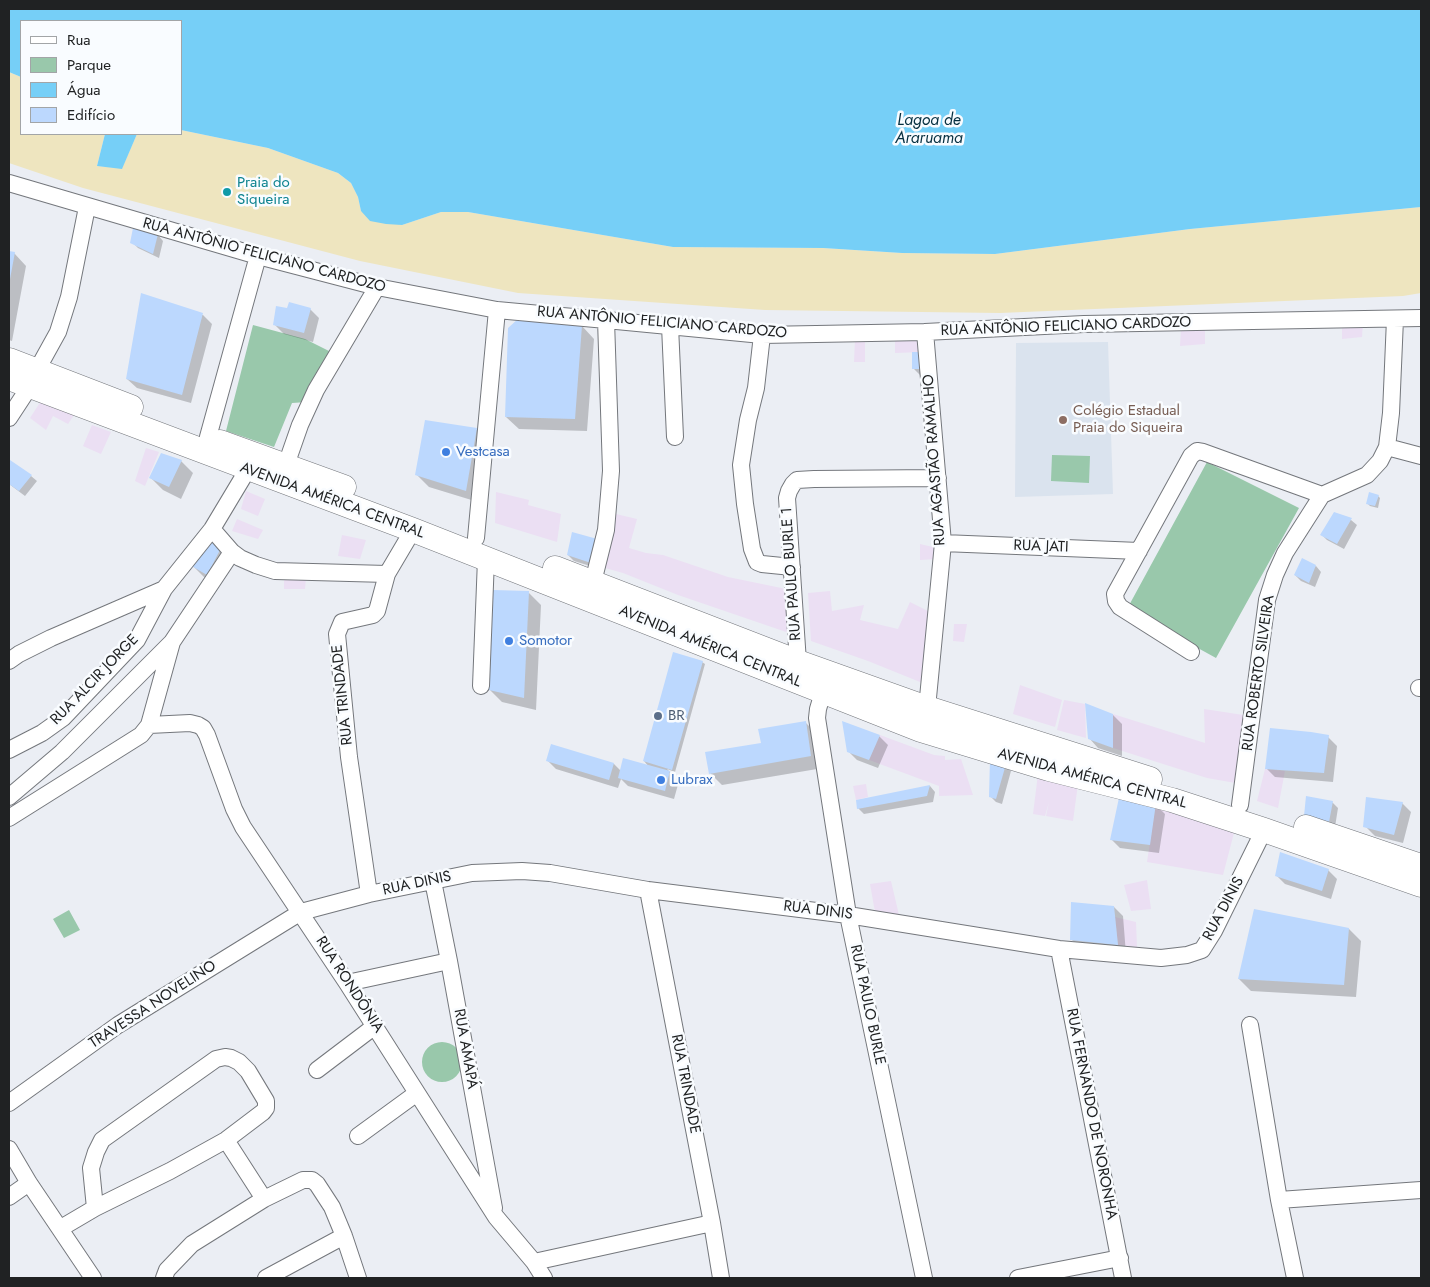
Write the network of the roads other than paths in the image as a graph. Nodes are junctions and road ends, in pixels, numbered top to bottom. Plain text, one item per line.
1 (9, 183) edge
2 (87, 207) junction
3 (258, 256) junction
4 (376, 287) junction
5 (497, 310) junction
6 (1421, 318) edge
7 (1394, 319) junction
8 (606, 320) junction
9 (670, 326) junction
10 (925, 332) junction
11 (762, 335) junction
12 (9, 360) edge
13 (25, 378) edge
14 (9, 418) edge
15 (208, 437) junction
16 (675, 437) dead end
17 (1387, 447) junction
18 (1421, 456) edge
19 (286, 465) junction
20 (248, 469) junction
21 (938, 478) junction
22 (1322, 495) junction
23 (212, 529) junction
24 (413, 530) junction
25 (943, 543) junction
26 (481, 549) junction
27 (1139, 551) junction
28 (232, 552) junction
29 (792, 568) junction
30 (387, 574) junction
31 (593, 582) junction
32 (164, 589) junction
33 (172, 642) junction
34 (1190, 652) dead end
35 (9, 661) edge
36 (798, 662) junction
37 (826, 682) junction
38 (481, 686) dead end
39 (927, 708) junction
40 (149, 725) junction
41 (9, 750) edge
42 (9, 797) edge
43 (1240, 805) junction
44 (9, 818) edge
45 (1264, 830) junction
46 (1392, 866) junction
47 (1421, 866) edge
48 (433, 881) junction
49 (1421, 885) edge
50 (648, 890) junction
51 (369, 894) junction
52 (301, 912) junction
53 (848, 915) junction
54 (1059, 949) junction
55 (450, 961) junction
56 (347, 983) junction
57 (1250, 1025) dead end
58 (375, 1026) junction
59 (317, 1070) dead end
60 (417, 1092) junction
61 (9, 1103) edge
62 (358, 1136) dead end
63 (226, 1140) junction
64 (9, 1149) edge
65 (29, 1183) junction
66 (1421, 1190) edge
67 (9, 1197) edge
68 (264, 1199) junction
69 (1279, 1200) junction
70 (95, 1208) junction
71 (496, 1217) junction
72 (712, 1223) junction
73 (61, 1228) junction
74 (344, 1236) junction
75 (1120, 1258) junction
76 (534, 1262) junction
77 (93, 1278) edge
78 (164, 1278) edge
79 (266, 1278) edge
80 (358, 1278) edge
81 (544, 1278) edge
82 (721, 1278) edge
83 (924, 1278) edge
84 (1018, 1278) edge
85 (1123, 1278) edge
86 (1295, 1278) edge

1 - 2 street, RUA ANTÔNIO FELICIANO CARDOZO
2 - 3 street, RUA ANTÔNIO FELICIANO CARDOZO
2 - 13 street
3 - 4 street, RUA ANTÔNIO FELICIANO CARDOZO
3 - 15 street
4 - 5 street, RUA ANTÔNIO FELICIANO CARDOZO
4 - 19 street
5 - 8 street, RUA ANTÔNIO FELICIANO CARDOZO
5 - 26 street
6 - 7 street, RUA ANTÔNIO FELICIANO CARDOZO
7 - 10 street, RUA ANTÔNIO FELICIANO CARDOZO
7 - 17 street
8 - 9 street, RUA ANTÔNIO FELICIANO CARDOZO
8 - 31 street
9 - 11 street, RUA ANTÔNIO FELICIANO CARDOZO
9 - 16 street
10 - 11 street, RUA ANTÔNIO FELICIANO CARDOZO
10 - 21 street, RUA AGASTÃO RAMALHO
11 - 29 street
12 - 13 highway, AVENIDA AMÉRICA CENTRAL
13 - 14 street
13 - 15 highway, AVENIDA AMÉRICA CENTRAL
13 - 20 highway, AVENIDA AMÉRICA CENTRAL
15 - 19 highway, AVENIDA AMÉRICA CENTRAL
17 - 18 street
17 - 22 street
19 - 26 highway, AVENIDA AMÉRICA CENTRAL
20 - 23 street, RUA ALCIR JORGE
20 - 24 highway, AVENIDA AMÉRICA CENTRAL
21 - 25 street, RUA AGASTÃO RAMALHO
21 - 29 street, RUA PAULO BURLE 1
22 - 27 street
22 - 43 street, RUA ROBERTO SILVEIRA
23 - 28 street
23 - 32 street, RUA ALCIR JORGE
24 - 26 highway, AVENIDA AMÉRICA CENTRAL
24 - 30 street, RUA TRINDADE
25 - 27 street, RUA JATI
25 - 39 street, RUA AGASTÃO RAMALHO
26 - 31 highway, AVENIDA AMÉRICA CENTRAL
26 - 37 highway, AVENIDA AMÉRICA CENTRAL
26 - 38 street
27 - 34 street
28 - 30 street
28 - 33 street
29 - 36 street, RUA PAULO BURLE 1
30 - 51 street, RUA TRINDADE
31 - 36 highway, AVENIDA AMÉRICA CENTRAL
32 - 35 street
32 - 41 street, RUA ALCIR JORGE
33 - 40 street
33 - 42 street
36 - 37 highway, AVENIDA AMÉRICA CENTRAL
37 - 39 highway, AVENIDA AMÉRICA CENTRAL
37 - 45 highway, AVENIDA AMÉRICA CENTRAL
37 - 53 street, RUA PAULO BURLE
39 - 43 highway, AVENIDA AMÉRICA CENTRAL
40 - 44 street
40 - 52 street, RUA RONDÔNIA
43 - 46 highway, AVENIDA AMÉRICA CENTRAL
45 - 46 highway, AVENIDA AMÉRICA CENTRAL
45 - 54 street, RUA DINIS
46 - 47 highway, AVENIDA AMÉRICA CENTRAL
46 - 49 highway, AVENIDA AMÉRICA CENTRAL
48 - 50 street, RUA DINIS
48 - 51 street, RUA DINIS
48 - 55 street, RUA AMAPÁ
50 - 53 street, RUA DINIS
50 - 72 street, RUA TRINDADE
51 - 52 street, RUA DINIS
52 - 56 street, RUA RONDÔNIA
52 - 61 street, TRAVESSA NOVELINO
53 - 54 street, RUA DINIS
53 - 83 street, RUA PAULO BURLE
54 - 75 street, RUA FERNANDO DE NORONHA
55 - 56 street
55 - 71 street, RUA AMAPÁ
56 - 58 street, RUA RONDÔNIA
57 - 69 street
58 - 59 street
58 - 60 street, RUA RONDÔNIA
60 - 62 street
60 - 71 street, RUA RONDÔNIA
63 - 68 street
63 - 70 street
63 - 70 street
64 - 65 street
65 - 67 street
65 - 73 street
66 - 69 street
68 - 74 street
68 - 78 street
69 - 86 street
70 - 73 street
71 - 76 street, RUA RONDÔNIA
72 - 76 street
72 - 82 street, RUA TRINDADE
73 - 77 street
74 - 79 street
74 - 80 street
75 - 84 street
75 - 85 street, RUA FERNANDO DE NORONHA
76 - 81 street, RUA RONDÔNIA

